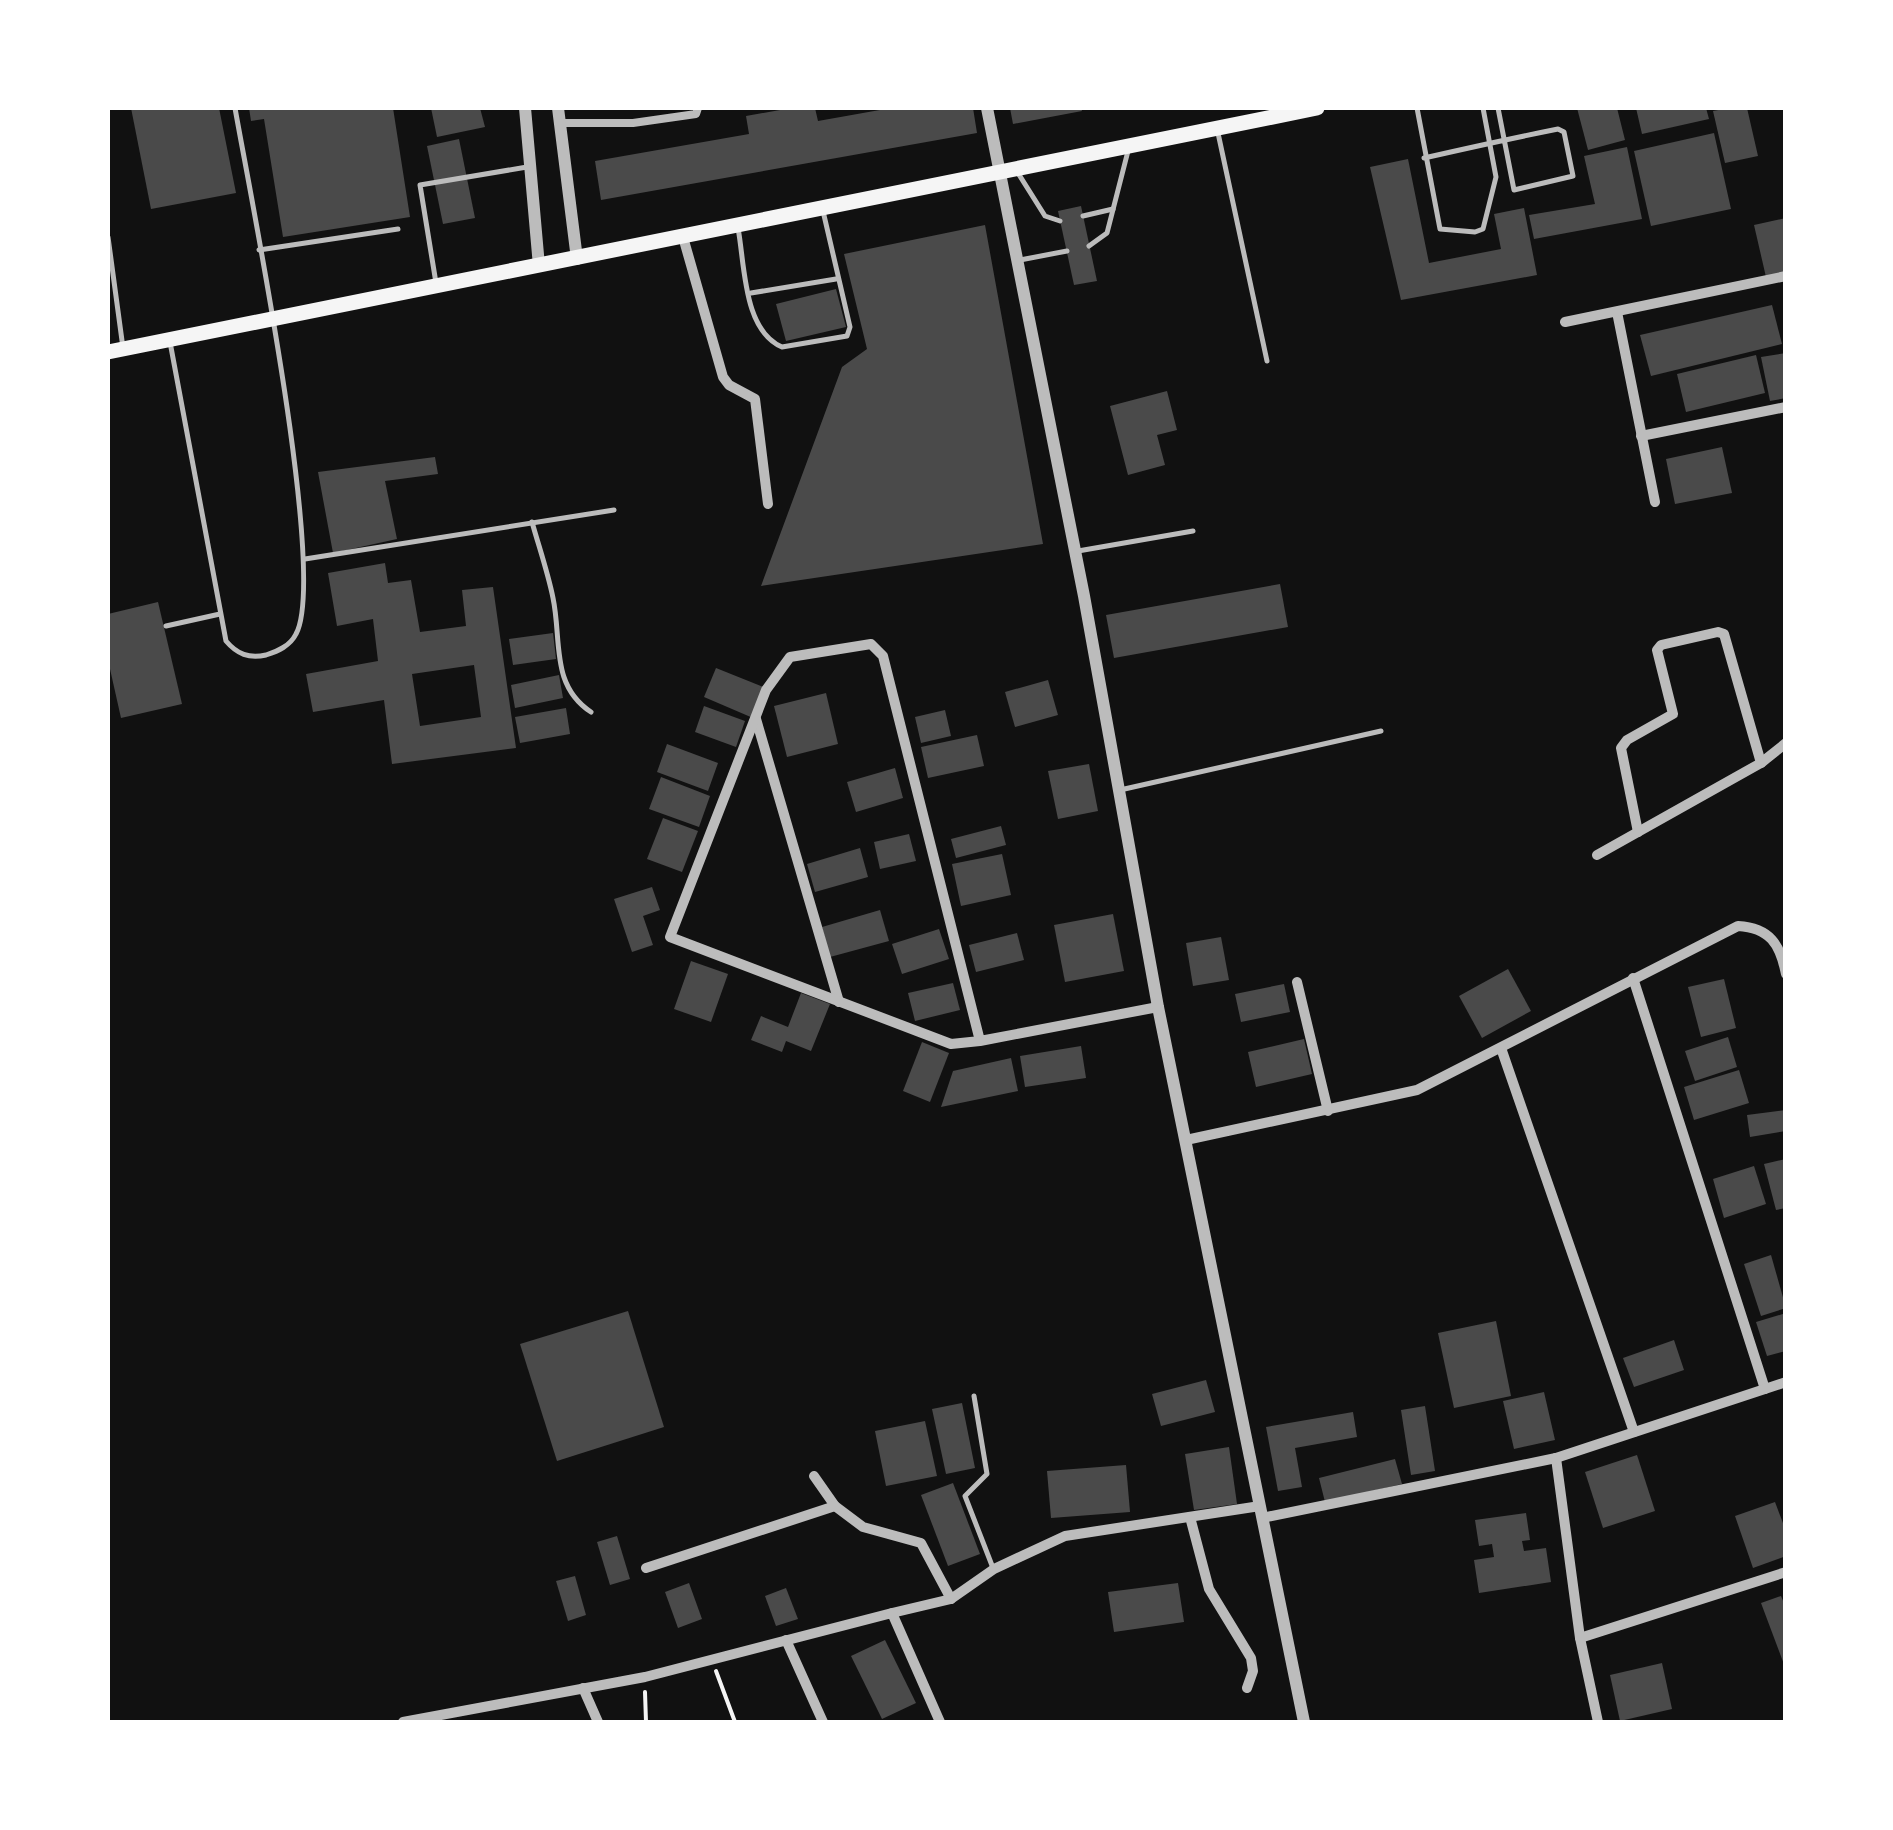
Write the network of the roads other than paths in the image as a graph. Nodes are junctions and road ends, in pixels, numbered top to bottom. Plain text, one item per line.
1 (235, 108) edge
2 (525, 108) edge
3 (558, 108) edge
4 (698, 108) edge
5 (988, 108) edge
6 (1317, 108) edge
7 (1417, 108) edge
8 (1484, 108) edge
9 (1498, 108) edge
10 (1299, 110) edge
11 (559, 123) junction
12 (1218, 130) junction
13 (1503, 140) junction
14 (1489, 143) junction
15 (1129, 148) junction
16 (1424, 158) junction
17 (530, 167) junction
18 (1008, 172) junction
19 (1113, 209) junction
20 (823, 210) junction
21 (1083, 216) dead end
22 (1060, 221) dead end
23 (737, 225) junction
24 (398, 229) dead end
25 (108, 237) edge
26 (683, 237) junction
27 (1089, 246) dead end
28 (259, 250) junction
29 (1066, 251) dead end
30 (577, 259) junction
31 (1017, 260) junction
32 (539, 266) junction
33 (1786, 276) edge
34 (836, 280) junction
35 (437, 286) junction
36 (750, 292) junction
37 (1617, 312) junction
38 (271, 320) junction
39 (1565, 322) dead end
40 (170, 340) junction
41 (115, 350) edge
42 (1267, 360) dead end
43 (1786, 407) edge
44 (1641, 436) junction
45 (1655, 502) dead end
46 (768, 504) dead end
47 (614, 510) dead end
48 (532, 522) junction
49 (1192, 531) dead end
50 (1075, 552) junction
51 (304, 559) junction
52 (220, 614) junction
53 (166, 626) dead end
54 (591, 712) dead end
55 (756, 718) junction
56 (1380, 731) dead end
57 (1786, 744) edge
58 (1760, 763) junction
59 (1119, 791) junction
60 (1638, 832) junction
61 (1597, 854) dead end
62 (1786, 974) edge
63 (1634, 978) junction
64 (1297, 982) dead end
65 (838, 1002) junction
66 (1158, 1007) junction
67 (980, 1041) junction
68 (1501, 1048) junction
69 (1328, 1111) junction
70 (1186, 1140) junction
71 (1786, 1382) edge
72 (1765, 1389) junction
73 (974, 1396) dead end
74 (1634, 1432) junction
75 (1556, 1458) junction
76 (814, 1476) dead end
77 (834, 1506) junction
78 (1261, 1512) junction
79 (1190, 1518) junction
80 (646, 1568) dead end
81 (994, 1569) junction
82 (1786, 1572) edge
83 (951, 1599) junction
84 (892, 1613) junction
85 (1580, 1638) junction
86 (786, 1640) junction
87 (584, 1688) junction
88 (1246, 1688) dead end
89 (403, 1722) edge
90 (598, 1722) edge
91 (824, 1722) edge
92 (940, 1722) edge
93 (1304, 1722) edge
94 (1598, 1722) edge

1 - 28 lane
2 - 17 street
3 - 11 street
4 - 11 street
5 - 18 street
6 - 10 main road
7 - 16 lane
8 - 14 lane
9 - 13 lane
10 - 12 main road
11 - 30 street
12 - 15 main road
12 - 42 lane
13 - 13 lane
13 - 14 lane
14 - 16 lane
14 - 16 lane
15 - 18 main road
15 - 19 lane
17 - 32 street
17 - 35 lane
18 - 20 main road
18 - 22 lane
18 - 31 street
19 - 21 lane
19 - 27 lane
20 - 23 main road
20 - 34 lane
23 - 26 main road
23 - 36 lane
24 - 28 lane
25 - 41 lane
26 - 30 main road
26 - 46 street
28 - 38 lane
29 - 31 lane
30 - 32 main road
31 - 50 street
32 - 35 main road
33 - 37 street
34 - 36 lane
34 - 36 lane
35 - 38 main road
37 - 39 street
37 - 44 street
38 - 40 main road
38 - 51 lane
40 - 41 main road
40 - 52 lane
43 - 44 street
44 - 45 street
47 - 48 lane
48 - 51 lane
48 - 54 lane
49 - 50 lane
50 - 59 street
51 - 52 lane
52 - 53 lane
55 - 65 street
55 - 65 street
55 - 67 street
56 - 59 lane
57 - 58 street
58 - 60 street
58 - 60 street
59 - 66 street
60 - 61 street
62 - 63 street
63 - 68 street
63 - 72 street
64 - 69 street
65 - 67 street
66 - 67 street
66 - 70 street
68 - 69 street
68 - 74 street
69 - 70 street
70 - 78 street
71 - 72 street
72 - 74 street
73 - 81 lane
74 - 75 street
75 - 78 street
75 - 85 street
76 - 77 street
77 - 80 street
77 - 83 street
78 - 79 street
78 - 93 street
79 - 81 street
79 - 88 street
81 - 83 street
82 - 85 street
83 - 84 street
84 - 86 street
84 - 92 street
85 - 94 street
86 - 87 street
86 - 91 street
87 - 89 street
87 - 90 street

